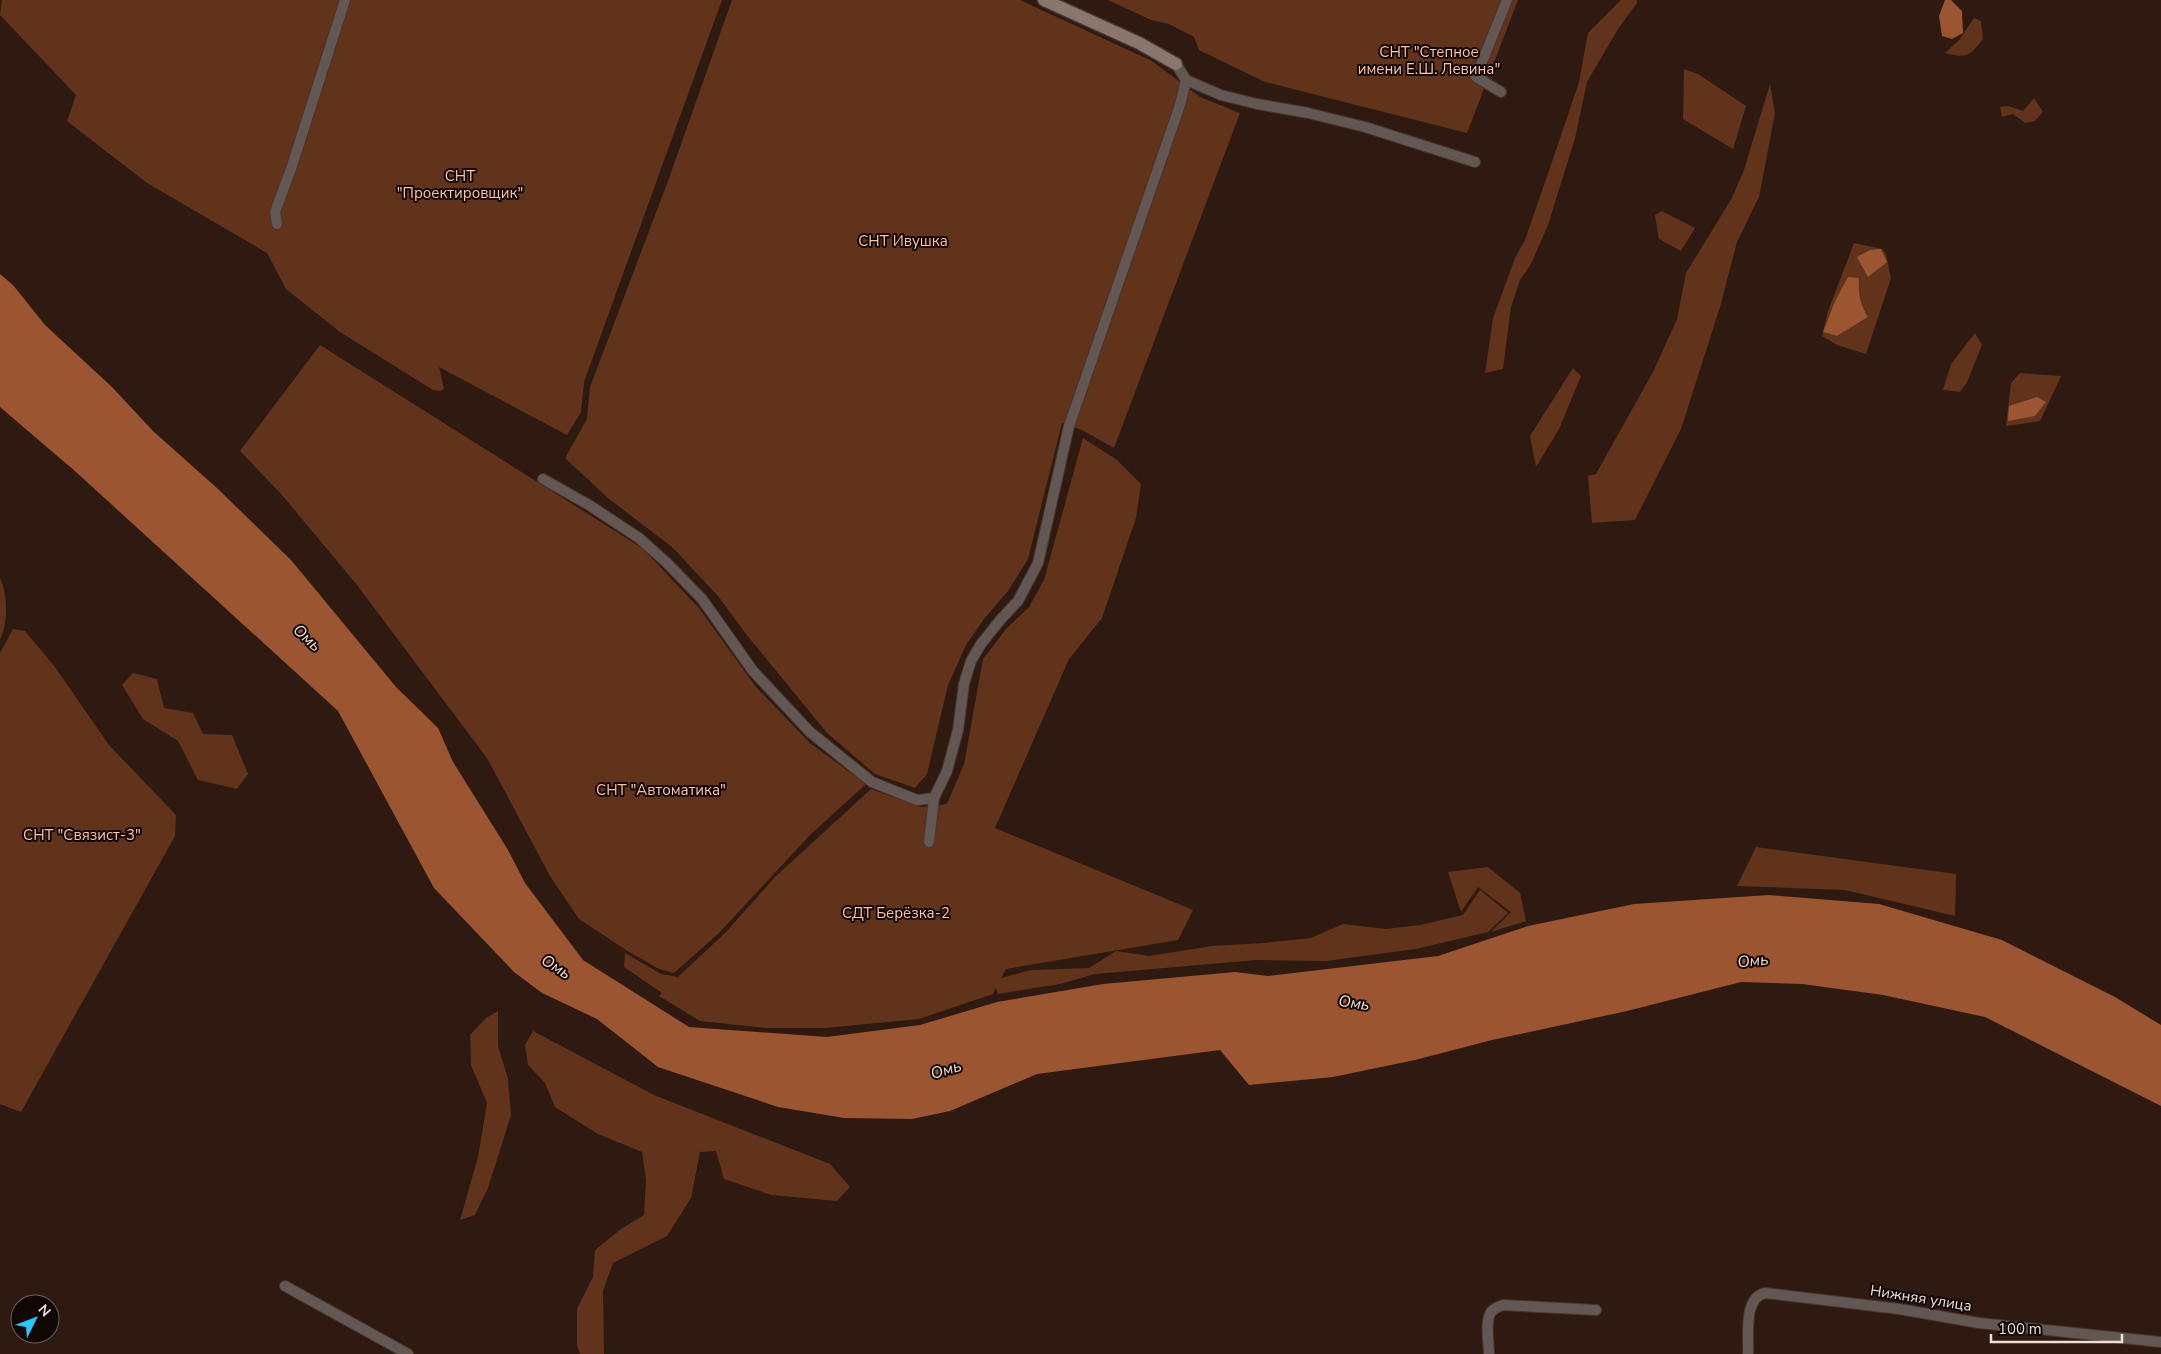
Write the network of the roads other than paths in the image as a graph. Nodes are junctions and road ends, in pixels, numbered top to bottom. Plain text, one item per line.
1 (345, 0) edge
2 (1044, 0) edge
3 (1507, 0) edge
4 (1176, 64) joint
5 (1186, 80) junction
6 (1501, 92) dead end
7 (1475, 162) dead end
8 (277, 224) dead end
9 (543, 479) dead end
10 (934, 798) junction
11 (928, 842) dead end
12 (285, 1286) dead end
13 (1596, 1310) dead end
14 (2161, 1342) edge
15 (408, 1354) edge
16 (1488, 1354) edge
17 (1748, 1354) edge

1 - 8 street
2 - 4 street
3 - 6 street
4 - 5 street
5 - 7 street
5 - 10 street
9 - 10 street
10 - 11 street
12 - 15 street
13 - 16 street
14 - 17 street, Нижняя улица

